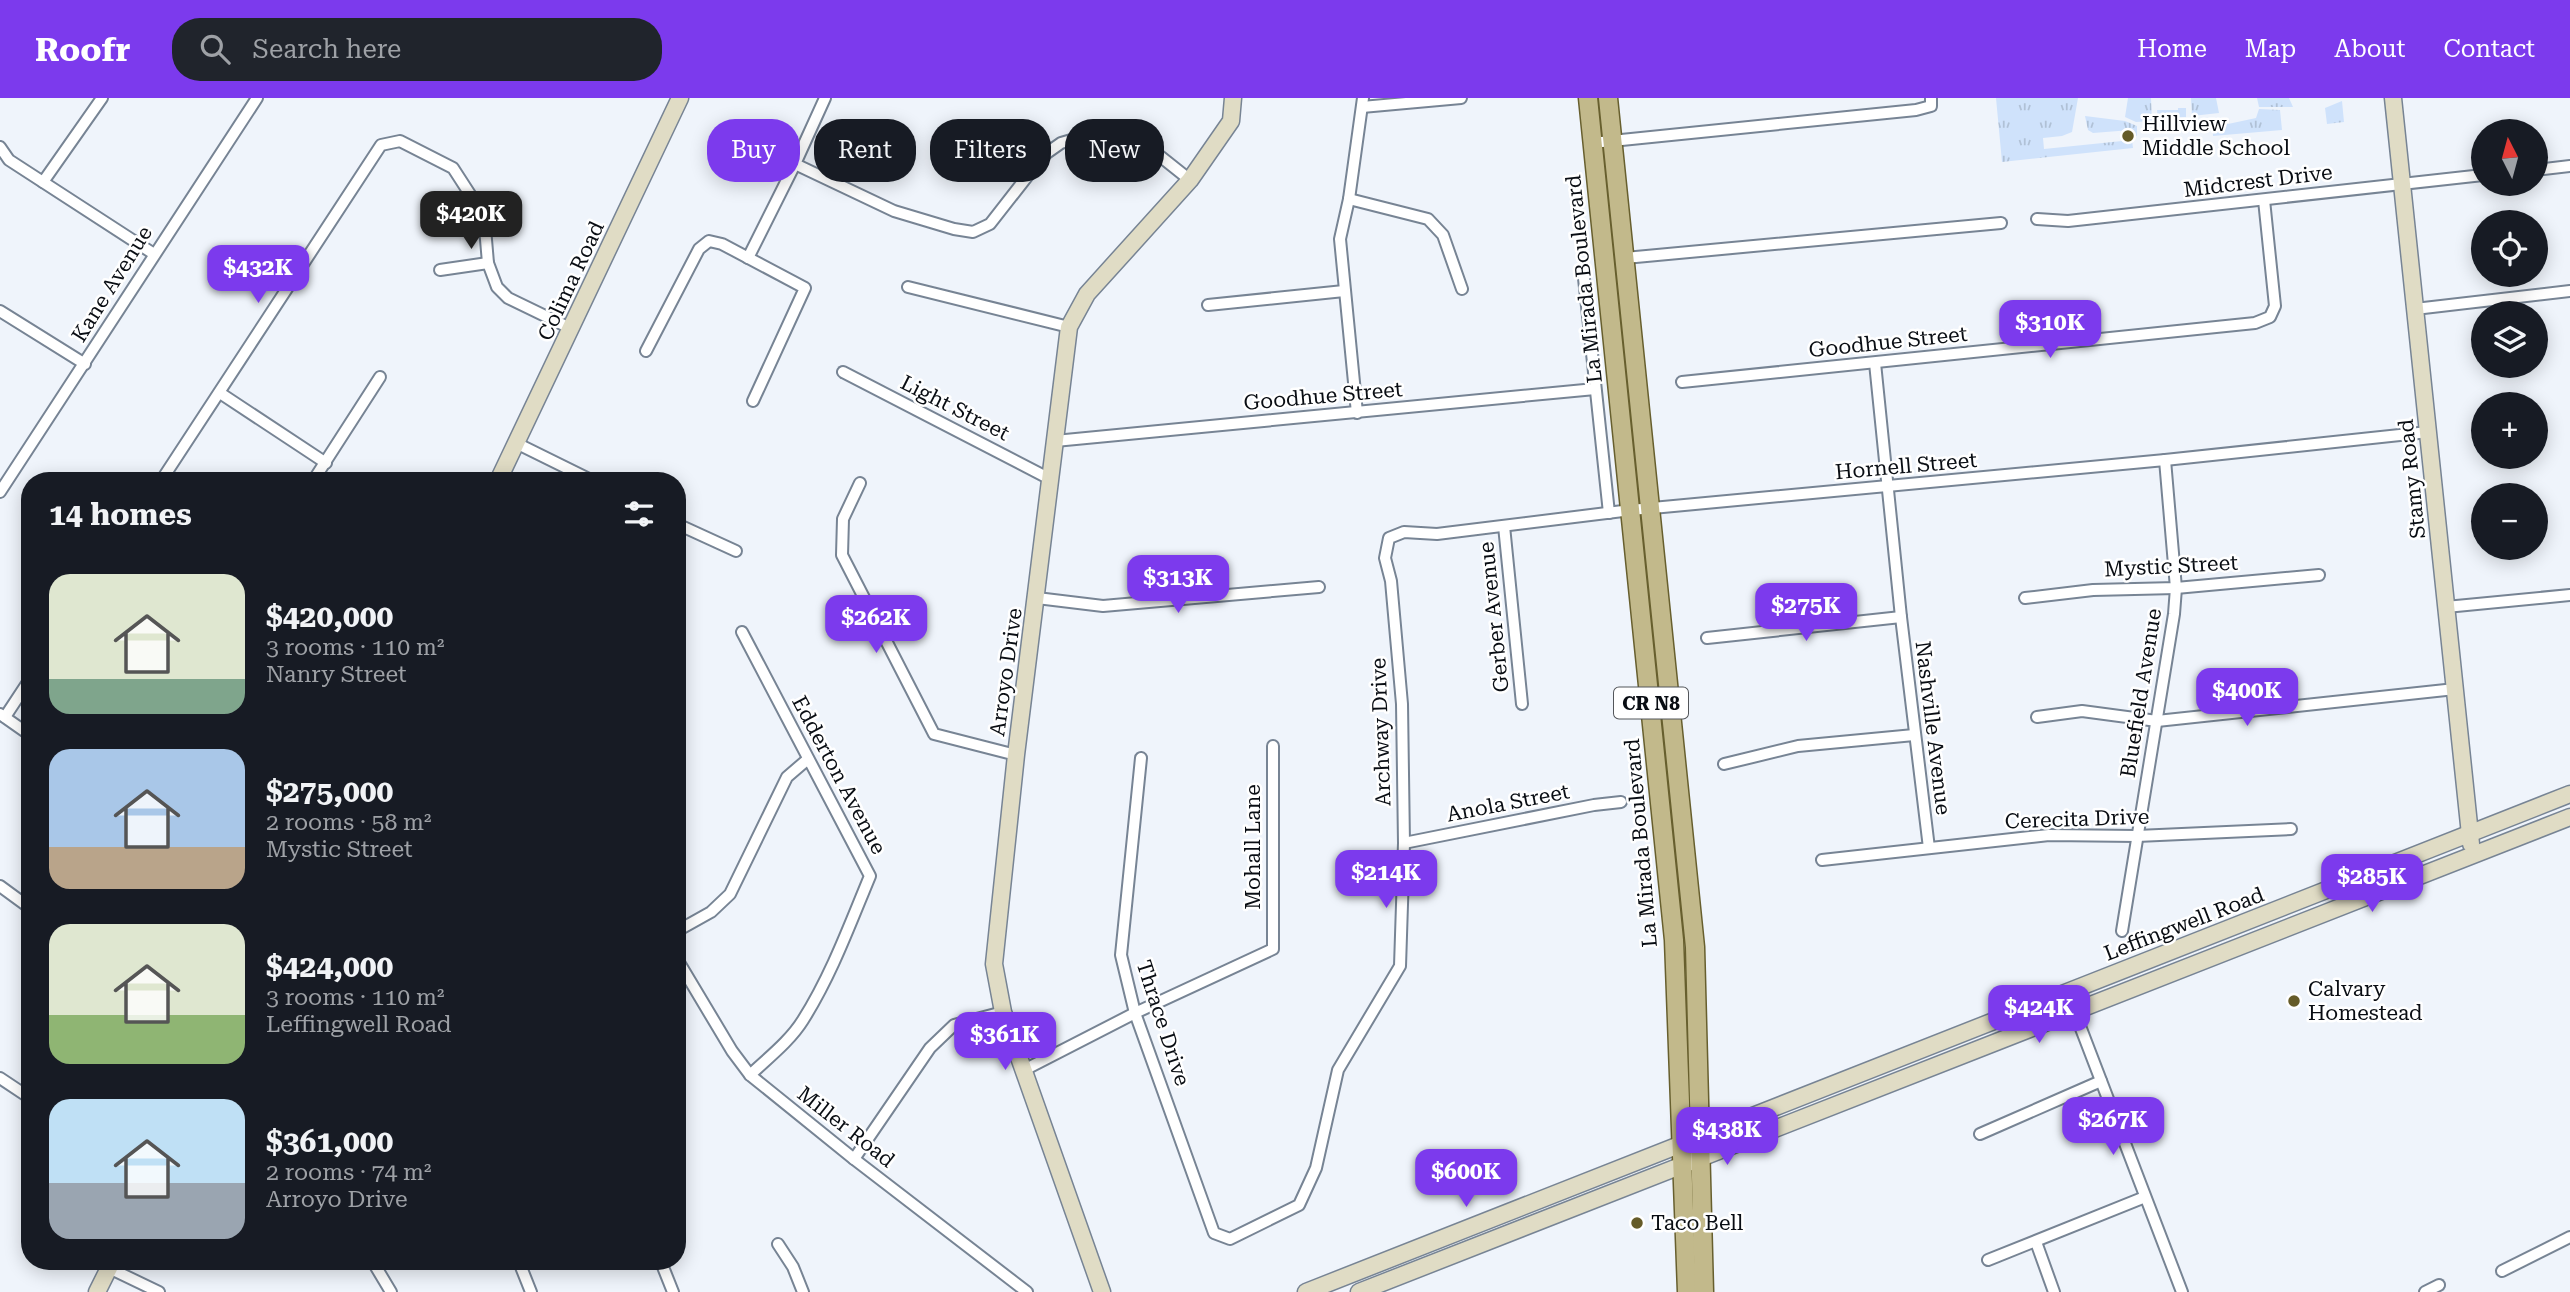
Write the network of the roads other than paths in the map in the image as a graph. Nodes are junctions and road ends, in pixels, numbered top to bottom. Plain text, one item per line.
1 (102, 98) edge
2 (257, 98) edge
3 (825, 98) edge
4 (1233, 98) edge
5 (1461, 98) edge
6 (1588, 98) edge
7 (1608, 98) edge
8 (2393, 98) edge
9 (677, 99) edge
10 (1363, 102) edge
11 (1931, 102) edge
12 (1613, 141) junction
13 (1592, 143) junction
14 (0, 147) edge
15 (800, 153) edge
16 (800, 166) edge
17 (2570, 166) edge
18 (2548, 169) edge
19 (2471, 176) edge
20 (1190, 180) junction
21 (43, 182) junction
22 (786, 182) edge
23 (2402, 183) junction
24 (1349, 199) junction
25 (2264, 200) junction
26 (2037, 219) dead end
27 (2001, 223) dead end
28 (154, 254) junction
29 (748, 258) junction
30 (1625, 258) junction
31 (488, 264) junction
32 (1583, 269) dead end
33 (440, 270) dead end
34 (908, 287) dead end
35 (1462, 289) dead end
36 (1344, 291) junction
37 (2570, 291) edge
38 (1208, 305) dead end
39 (2415, 309) junction
40 (0, 311) edge
41 (1069, 327) junction
42 (572, 329) junction
43 (646, 351) dead end
44 (85, 363) junction
45 (1875, 363) junction
46 (843, 372) dead end
47 (380, 377) dead end
48 (1682, 382) dead end
49 (1595, 389) junction
50 (220, 393) junction
51 (753, 401) dead end
52 (1357, 413) junction
53 (2428, 432) junction
54 (1055, 441) junction
55 (516, 443) junction
56 (2165, 460) junction
57 (326, 463) junction
58 (166, 472) edge
59 (320, 472) edge
60 (502, 472) edge
61 (575, 472) edge
62 (1050, 478) junction
63 (860, 483) dead end
64 (1888, 487) junction
65 (0, 492) edge
66 (1651, 509) junction
67 (1631, 510) junction
68 (1609, 513) junction
69 (1504, 526) junction
70 (686, 528) edge
71 (1389, 538) joint
72 (736, 551) dead end
73 (2319, 575) dead end
74 (1320, 587) dead end
75 (2176, 588) junction
76 (2570, 595) edge
77 (1037, 598) junction
78 (2025, 598) dead end
79 (2446, 607) junction
80 (1900, 617) junction
81 (742, 632) dead end
82 (1707, 638) dead end
83 (2455, 689) junction
84 (21, 691) edge
85 (1522, 704) dead end
86 (3, 716) edge
87 (2037, 717) dead end
88 (2157, 721) junction
89 (21, 729) edge
90 (1914, 735) junction
91 (1273, 746) dead end
92 (1016, 755) junction
93 (1141, 758) dead end
94 (808, 759) junction
95 (1724, 764) dead end
96 (2570, 794) edge
97 (1621, 802) dead end
98 (2570, 817) edge
99 (2291, 829) dead end
100 (2470, 834) junction
101 (2137, 836) junction
102 (1404, 844) junction
103 (1929, 848) junction
104 (2472, 855) junction
105 (1822, 860) dead end
106 (0, 886) edge
107 (21, 901) edge
108 (686, 926) edge
109 (2122, 931) dead end
110 (686, 974) edge
111 (2067, 992) junction
112 (1003, 1012) junction
113 (2074, 1012) junction
114 (1135, 1013) junction
115 (1024, 1070) junction
116 (750, 1075) junction
117 (0, 1078) edge
118 (2101, 1081) junction
119 (21, 1092) edge
120 (1980, 1134) dead end
121 (1700, 1137) junction
122 (1681, 1144) junction
123 (1701, 1158) junction
124 (854, 1159) junction
125 (1682, 1165) junction
126 (2146, 1197) junction
127 (2570, 1237) edge
128 (1230, 1239) joint
129 (2036, 1242) junction
130 (778, 1244) dead end
131 (1988, 1260) dead end
132 (108, 1270) edge
133 (120, 1270) edge
134 (378, 1270) edge
135 (522, 1270) edge
136 (664, 1270) edge
137 (2502, 1271) dead end
138 (1013, 1281) junction
139 (2440, 1285) dead end
140 (97, 1292) edge
141 (159, 1292) edge
142 (391, 1292) edge
143 (531, 1292) edge
144 (673, 1292) edge
145 (803, 1292) edge
146 (1005, 1292) edge
147 (1027, 1292) edge
148 (1102, 1292) edge
149 (1306, 1292) edge
150 (1359, 1292) edge
151 (1687, 1292) edge
152 (1704, 1292) edge
153 (2054, 1292) edge
154 (2182, 1292) edge
155 (2425, 1292) edge

1 - 21 street
2 - 28 street, Kane Avenue
3 - 15 street
4 - 20 main road, Arroyo Drive
5 - 10 street
6 - 13 main road, La Mirada Boulevard / CR N8
7 - 12 main road, La Mirada Boulevard / CR N8
8 - 23 main road, Stamy Road
9 - 42 main road, Colima Road
10 - 24 street
11 - 12 street
12 - 13 street
12 - 30 main road, La Mirada Boulevard / CR N8
13 - 67 main road, La Mirada Boulevard / CR N8
14 - 21 street
16 - 20 street
17 - 18 street
19 - 23 street, Midcrest Drive
20 - 41 main road, Arroyo Drive
21 - 28 street
22 - 29 street
23 - 25 street, Midcrest Drive
23 - 39 main road, Stamy Road
24 - 35 street
24 - 36 street
25 - 26 street, Midcrest Drive
25 - 45 street, Goodhue Street
27 - 30 street
28 - 44 street, Kane Avenue
29 - 43 street
29 - 51 street
30 - 66 main road, La Mirada Boulevard / CR N8
31 - 33 street
31 - 42 street
31 - 50 street
32 - 49 street, La Mirada Boulevard
34 - 41 street
36 - 38 street
36 - 52 street
37 - 39 street
39 - 53 main road, Stamy Road
40 - 44 street
41 - 54 main road, Arroyo Drive
42 - 55 main road, Colima Road
44 - 65 street, Kane Avenue
45 - 48 street, Goodhue Street
45 - 64 street, Nashville Avenue
46 - 62 street, Light Street
47 - 57 street
49 - 52 street, Goodhue Street
49 - 68 street, La Mirada Boulevard
50 - 57 street
50 - 58 street
52 - 54 street, Goodhue Street
53 - 56 street, Hornell Street
53 - 79 main road, Stamy Road
54 - 62 main road, Arroyo Drive
55 - 60 main road, Colima Road
55 - 61 street
56 - 64 street, Hornell Street
56 - 75 street, Bluefield Avenue
57 - 59 street
62 - 77 main road, Arroyo Drive
63 - 92 street
64 - 66 street, Hornell Street
64 - 80 street, Nashville Avenue
66 - 67 street, Hornell Street
66 - 121 main road, La Mirada Boulevard / CR N8
67 - 68 street, Hornell Street
67 - 122 main road, La Mirada Boulevard / CR N8
68 - 69 street, Hornell Street
69 - 71 street, Hornell Street
69 - 85 street, Gerber Avenue
70 - 72 street
71 - 102 street, Archway Drive
73 - 75 street, Mystic Street
74 - 77 street
75 - 78 street, Mystic Street
75 - 88 street, Bluefield Avenue
76 - 79 street
77 - 92 main road, Arroyo Drive
79 - 83 main road, Stamy Road
80 - 82 street
80 - 90 street, Nashville Avenue
81 - 94 street, Edderton Avenue
83 - 88 street
83 - 100 main road, Stamy Road
84 - 86 street
86 - 89 street
87 - 88 street
88 - 101 street, Bluefield Avenue
90 - 95 street
90 - 103 street, Nashville Avenue
91 - 114 street, Mohall Lane
92 - 112 main road, Arroyo Drive
93 - 114 street, Thrace Drive
94 - 108 street
94 - 116 street, Edderton Avenue
96 - 100 main road, Leffingwell Road
97 - 102 street, Anola Street
98 - 104 main road, Leffingwell Road
99 - 101 street, Cerecita Drive
100 - 104 main road, Stamy Road
100 - 111 main road, Leffingwell Road
101 - 103 street, Cerecita Drive
101 - 109 street, Bluefield Avenue
102 - 128 street, Archway Drive
103 - 105 street, Cerecita Drive
104 - 113 main road, Leffingwell Road
106 - 107 street
110 - 116 street, Miller Road
111 - 113 street
111 - 121 main road, Leffingwell Road
112 - 115 main road, Arroyo Drive
112 - 124 street
113 - 118 street
113 - 123 main road, Leffingwell Road
114 - 115 street
114 - 128 street, Thrace Drive
115 - 148 main road, Arroyo Drive
116 - 124 street, Miller Road
117 - 119 street
118 - 120 street
118 - 126 street
121 - 122 main road, Leffingwell Road
121 - 123 main road, La Mirada Boulevard / CR N8
122 - 125 main road, La Mirada Boulevard / CR N8
122 - 149 main road, Leffingwell Road
123 - 125 main road, Leffingwell Road
123 - 152 main road, La Mirada Boulevard / CR N8
124 - 138 street, Miller Road
125 - 150 main road, Leffingwell Road
125 - 151 main road, La Mirada Boulevard / CR N8
126 - 129 street
126 - 154 street
127 - 137 street
129 - 131 street
129 - 153 street
130 - 145 street
132 - 140 main road
133 - 141 street
134 - 142 street
135 - 143 street
136 - 144 street
138 - 146 street
138 - 147 street, Miller Road
139 - 155 street

